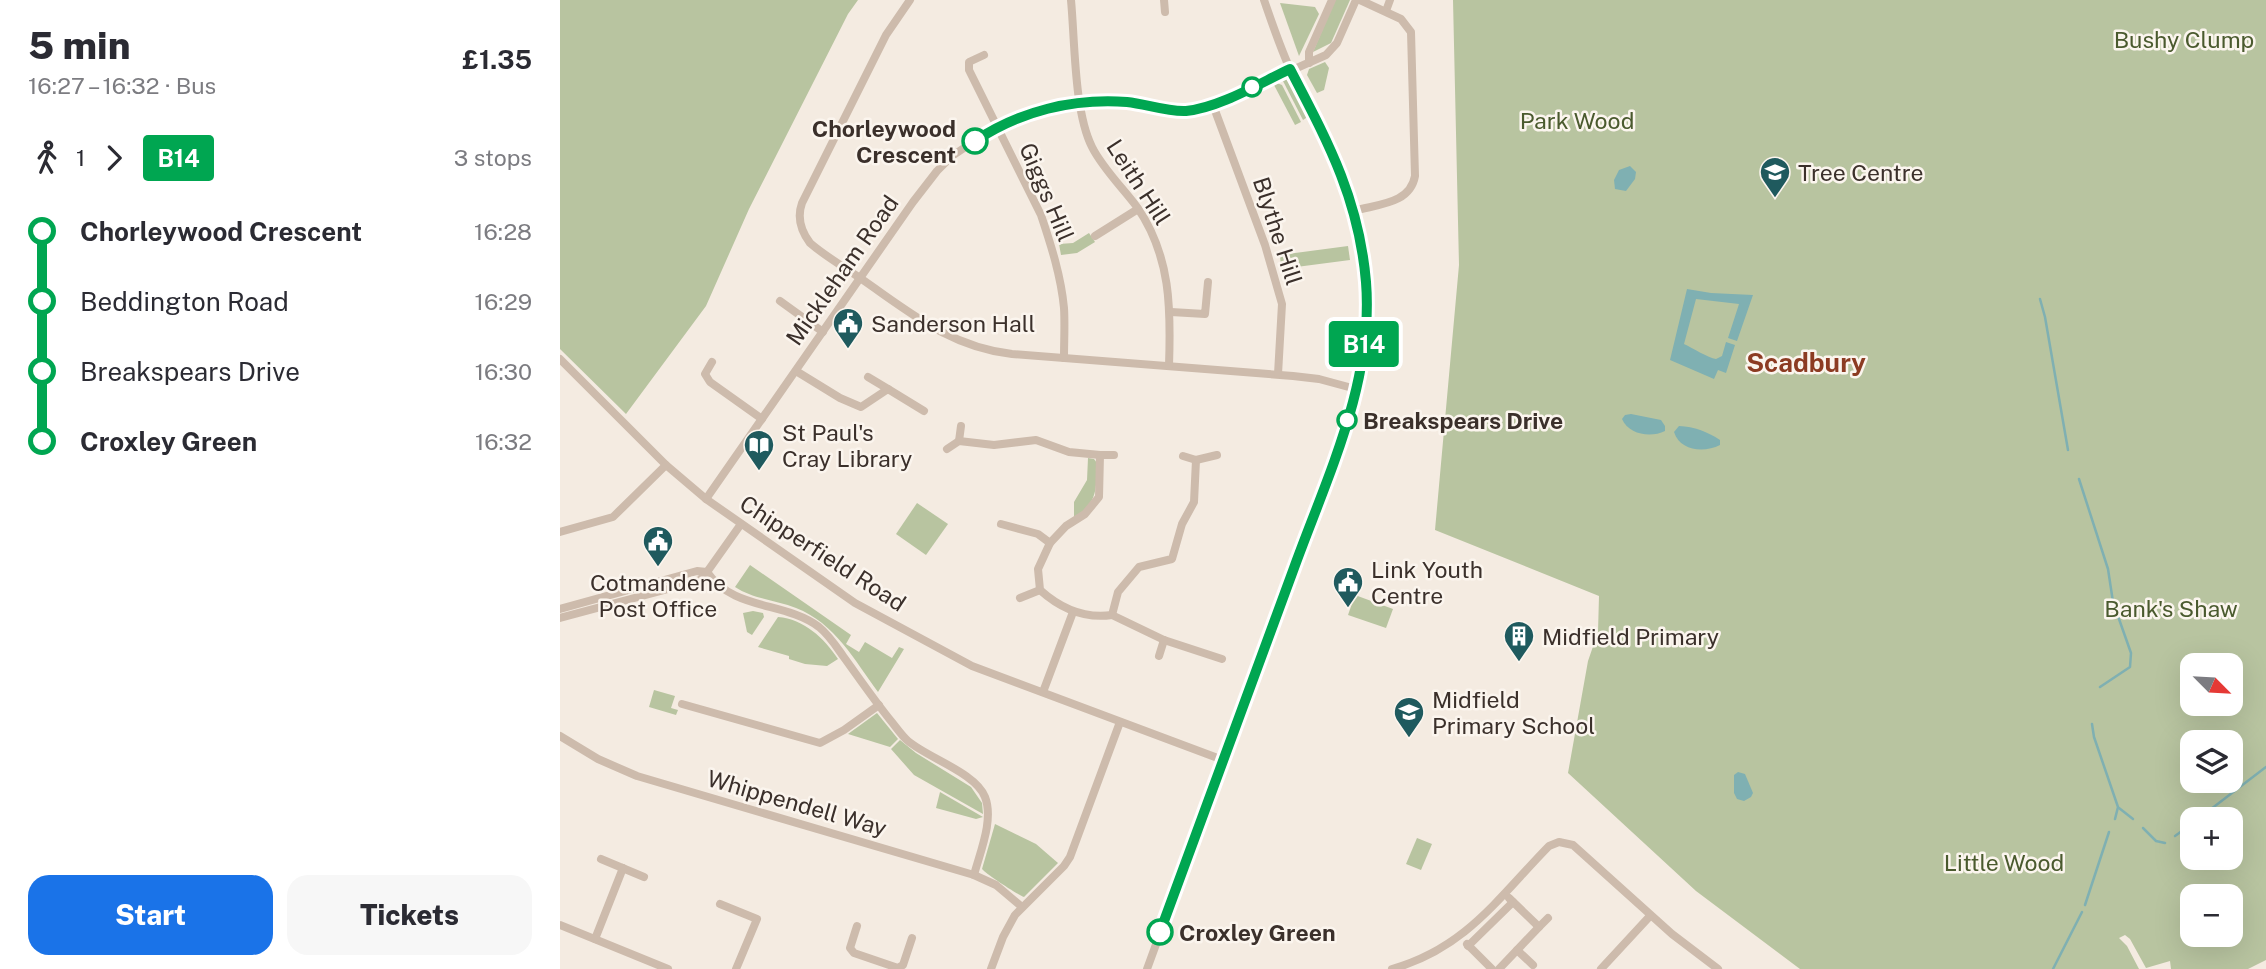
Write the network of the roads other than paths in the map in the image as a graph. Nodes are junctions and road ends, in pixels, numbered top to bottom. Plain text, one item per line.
1 (911, 0) edge
2 (1071, 0) edge
3 (1164, 0) edge
4 (1264, 0) edge
5 (1332, 0) edge
6 (1358, 0) edge
7 (1390, 0) edge
8 (1385, 11) junction
9 (1165, 12) dead end
10 (984, 55) dead end
11 (1309, 63) junction
12 (1290, 69) junction
13 (1080, 102) junction
14 (1213, 104) junction
15 (997, 126) junction
16 (1138, 209) junction
17 (1354, 211) junction
18 (1095, 236) dead end
19 (860, 278) junction
20 (1208, 282) dead end
21 (780, 301) dead end
22 (789, 307) junction
23 (1171, 312) junction
24 (783, 316) dead end
25 (823, 332) junction
26 (1064, 358) junction
27 (560, 359) edge
28 (712, 362) dead end
29 (1169, 366) junction
30 (796, 370) junction
31 (1278, 374) junction
32 (867, 377) dead end
33 (888, 389) junction
34 (1356, 389) junction
35 (924, 411) dead end
36 (762, 419) junction
37 (961, 426) dead end
38 (959, 441) junction
39 (947, 449) dead end
40 (1100, 455) junction
41 (1114, 455) dead end
42 (1183, 456) dead end
43 (1217, 456) dead end
44 (1196, 460) junction
45 (666, 465) junction
46 (706, 499) junction
47 (741, 524) junction
48 (1002, 524) dead end
49 (560, 532) edge
50 (1051, 543) junction
51 (707, 572) junction
52 (1040, 590) junction
53 (1020, 598) dead end
54 (560, 609) edge
55 (1073, 612) junction
56 (1112, 615) junction
57 (560, 618) edge
58 (1164, 640) junction
59 (1158, 656) dead end
60 (1222, 659) dead end
61 (1042, 692) junction
62 (682, 704) dead end
63 (879, 705) junction
64 (1120, 722) junction
65 (560, 736) edge
66 (1223, 760) junction
67 (601, 859) dead end
68 (624, 868) junction
69 (974, 875) junction
70 (644, 877) dead end
71 (1505, 893) junction
72 (1513, 902) junction
73 (720, 904) dead end
74 (1022, 907) junction
75 (1650, 916) junction
76 (1548, 918) dead end
77 (560, 925) edge
78 (857, 926) dead end
79 (1539, 927) junction
80 (1460, 937) junction
81 (912, 938) dead end
82 (595, 939) junction
83 (1468, 946) junction
84 (1517, 950) junction
85 (646, 965) edge
86 (1533, 965) dead end
87 (883, 966) edge
88 (1486, 967) edge
89 (668, 969) edge
90 (736, 969) edge
91 (991, 969) edge
92 (1147, 969) edge
93 (1392, 969) edge
94 (1499, 969) edge
95 (1601, 969) edge
96 (1718, 969) edge

1 - 19 street
2 - 13 street, Leith Hill
3 - 9 street
4 - 12 street
5 - 11 street
6 - 8 street
6 - 11 street, Mickleham Road
7 - 8 street
8 - 17 street
10 - 15 street, Giggs Hill
11 - 12 street, Mickleham Road
12 - 14 street, Mickleham Road
12 - 17 street
13 - 14 street, Mickleham Road
13 - 15 street, Mickleham Road
13 - 16 street, Leith Hill
14 - 31 street, Blythe Hill
15 - 19 street, Mickleham Road
15 - 26 street, Giggs Hill
16 - 18 street
16 - 23 street, Leith Hill
17 - 34 street
19 - 25 street, Mickleham Road
19 - 26 street
20 - 23 street
21 - 22 street
22 - 24 street
22 - 25 street
23 - 29 street, Leith Hill
25 - 30 street, Mickleham Road
26 - 29 street
27 - 45 street, Chipperfield Road
28 - 36 street
29 - 31 street
30 - 33 street
30 - 36 street, Mickleham Road
31 - 34 street
32 - 33 street
33 - 35 street
34 - 66 street
36 - 46 street, Mickleham Road
37 - 38 street
38 - 39 street
38 - 40 street
40 - 41 street
40 - 50 street
42 - 44 street
43 - 44 street
44 - 56 street
45 - 46 street, Chipperfield Road
45 - 49 street
46 - 47 street, Chipperfield Road
47 - 51 street
47 - 61 street, Chipperfield Road
48 - 50 street
50 - 52 street
51 - 54 street
51 - 57 street
51 - 63 street
52 - 53 street
52 - 55 street
55 - 56 street
55 - 61 street
56 - 58 street
58 - 59 street
58 - 60 street
61 - 64 street, Chipperfield Road
62 - 63 street
63 - 69 street
64 - 66 street, Chipperfield Road
64 - 74 street
65 - 69 street, Whippendell Way
66 - 92 street
67 - 68 street
68 - 70 street
68 - 82 street
69 - 74 street, Whippendell Way
71 - 72 street
71 - 75 street
71 - 80 street
72 - 79 street
72 - 83 street
73 - 90 street
74 - 91 street
75 - 95 street
75 - 96 street
76 - 79 street
77 - 82 street
78 - 87 street
79 - 84 street
80 - 83 street
80 - 93 street
81 - 87 street
82 - 85 street
83 - 88 street
84 - 86 street
84 - 94 street
85 - 89 street

